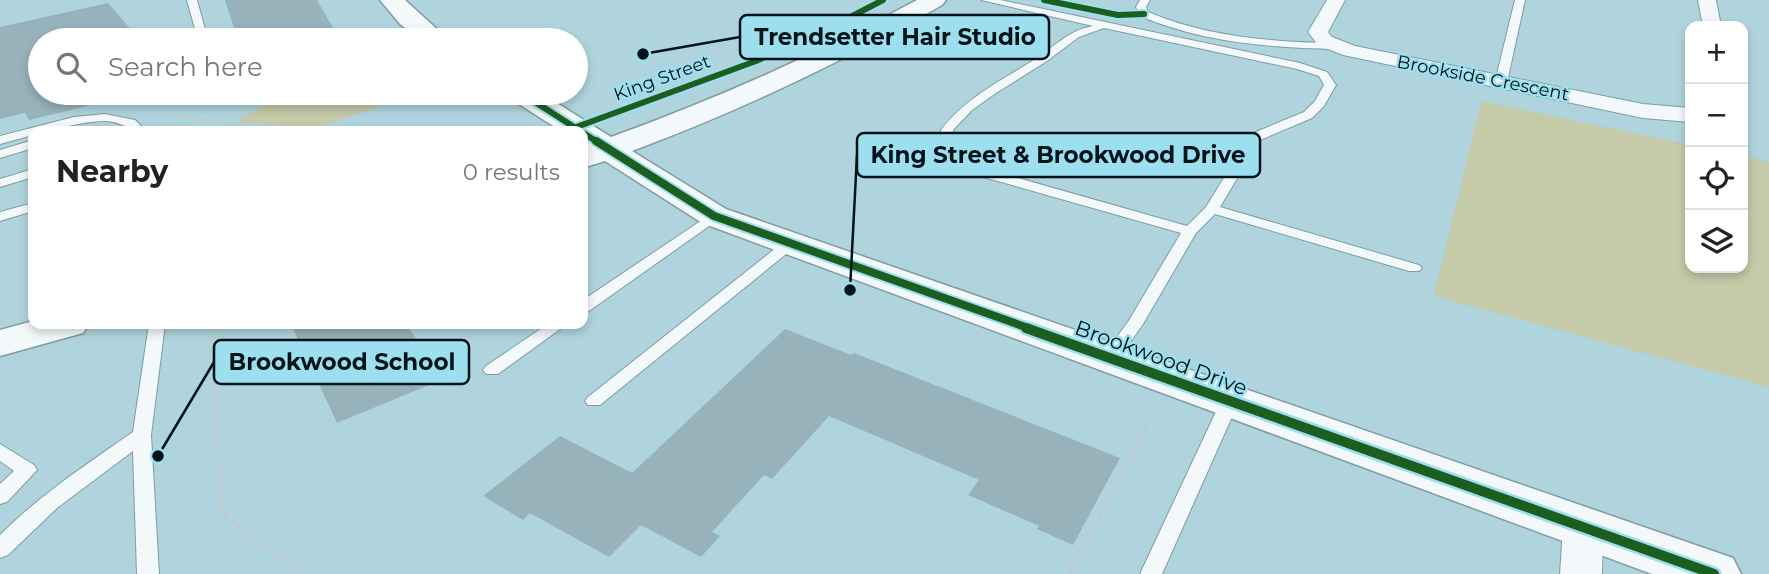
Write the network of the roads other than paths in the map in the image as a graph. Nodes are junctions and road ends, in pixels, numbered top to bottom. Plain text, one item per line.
1 (192, 0) edge
2 (392, 0) edge
3 (934, 0) edge
4 (986, 0) edge
5 (1145, 0) edge
6 (1336, 0) edge
7 (1520, 0) edge
8 (1707, 0) edge
9 (1047, 13) junction
10 (1711, 21) edge
11 (200, 28) edge
12 (416, 28) edge
13 (1122, 29) junction
14 (1071, 35) junction
15 (1335, 46) junction
16 (1501, 82) junction
17 (542, 105) edge
18 (1685, 115) edge
19 (128, 120) junction
20 (54, 126) edge
21 (103, 126) edge
22 (135, 126) edge
23 (578, 126) edge
24 (28, 132) edge
25 (0, 140) edge
26 (28, 145) edge
27 (0, 153) edge
28 (596, 154) edge
29 (28, 175) edge
30 (0, 183) edge
31 (28, 209) edge
32 (1212, 209) junction
33 (714, 216) junction
34 (0, 217) edge
35 (1191, 232) junction
36 (791, 243) junction
37 (1414, 268) dead end
38 (588, 304) edge
39 (51, 329) edge
40 (156, 329) edge
41 (552, 329) edge
42 (0, 343) edge
43 (1110, 358) junction
44 (492, 370) dead end
45 (594, 401) dead end
46 (1230, 401) junction
47 (142, 435) junction
48 (0, 451) edge
49 (0, 496) edge
50 (1583, 528) junction
51 (0, 549) edge
52 (148, 574) edge
53 (1151, 574) edge
54 (1581, 574) edge
55 (1714, 574) edge

1 - 11 lane
2 - 12 street
3 - 28 street
4 - 9 lane
5 - 15 lane
6 - 15 street
7 - 16 lane
8 - 10 street
9 - 13 lane
9 - 14 lane
13 - 14 lane
13 - 32 lane
14 - 35 lane
15 - 16 street, Brookside Crescent
16 - 18 street, Brookside Crescent
17 - 23 street, Brookwood Drive
19 - 20 lane
19 - 21 lane
19 - 22 lane
24 - 25 lane
26 - 27 lane
28 - 33 street, Brookwood Drive
29 - 30 lane
31 - 34 lane
32 - 35 lane
32 - 37 lane
33 - 36 street, Brookwood Drive
33 - 38 lane
35 - 43 lane
36 - 43 street, Brookwood Drive
36 - 45 lane
39 - 42 street
40 - 47 lane
41 - 44 lane
43 - 46 street, Brookwood Drive
46 - 50 street, Brookwood Drive
46 - 53 lane
47 - 51 lane
47 - 52 lane
48 - 49 lane
50 - 54 street
50 - 55 street, Brookwood Drive

